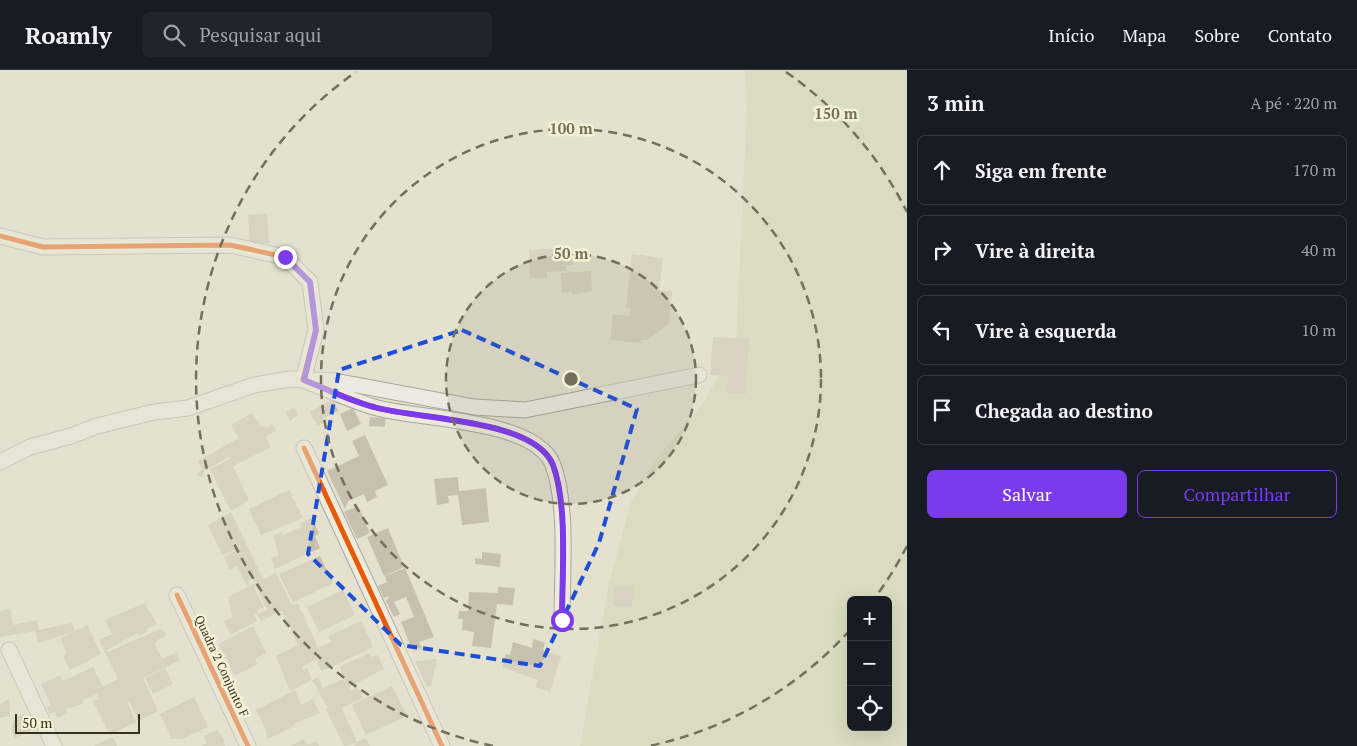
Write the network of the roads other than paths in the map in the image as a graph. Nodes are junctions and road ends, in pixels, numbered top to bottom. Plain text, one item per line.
1 (0, 236) edge
2 (699, 375) dead end
3 (304, 380) junction
4 (304, 448) dead end
5 (0, 462) edge
6 (177, 595) dead end
7 (562, 620) dead end
8 (9, 650) dead end
9 (54, 746) edge
10 (248, 746) edge
11 (442, 746) edge

1 - 3 street
2 - 3 street
3 - 5 street
3 - 7 street
4 - 11 street
6 - 10 street, Quadra 2 Conjunto F
8 - 9 street

